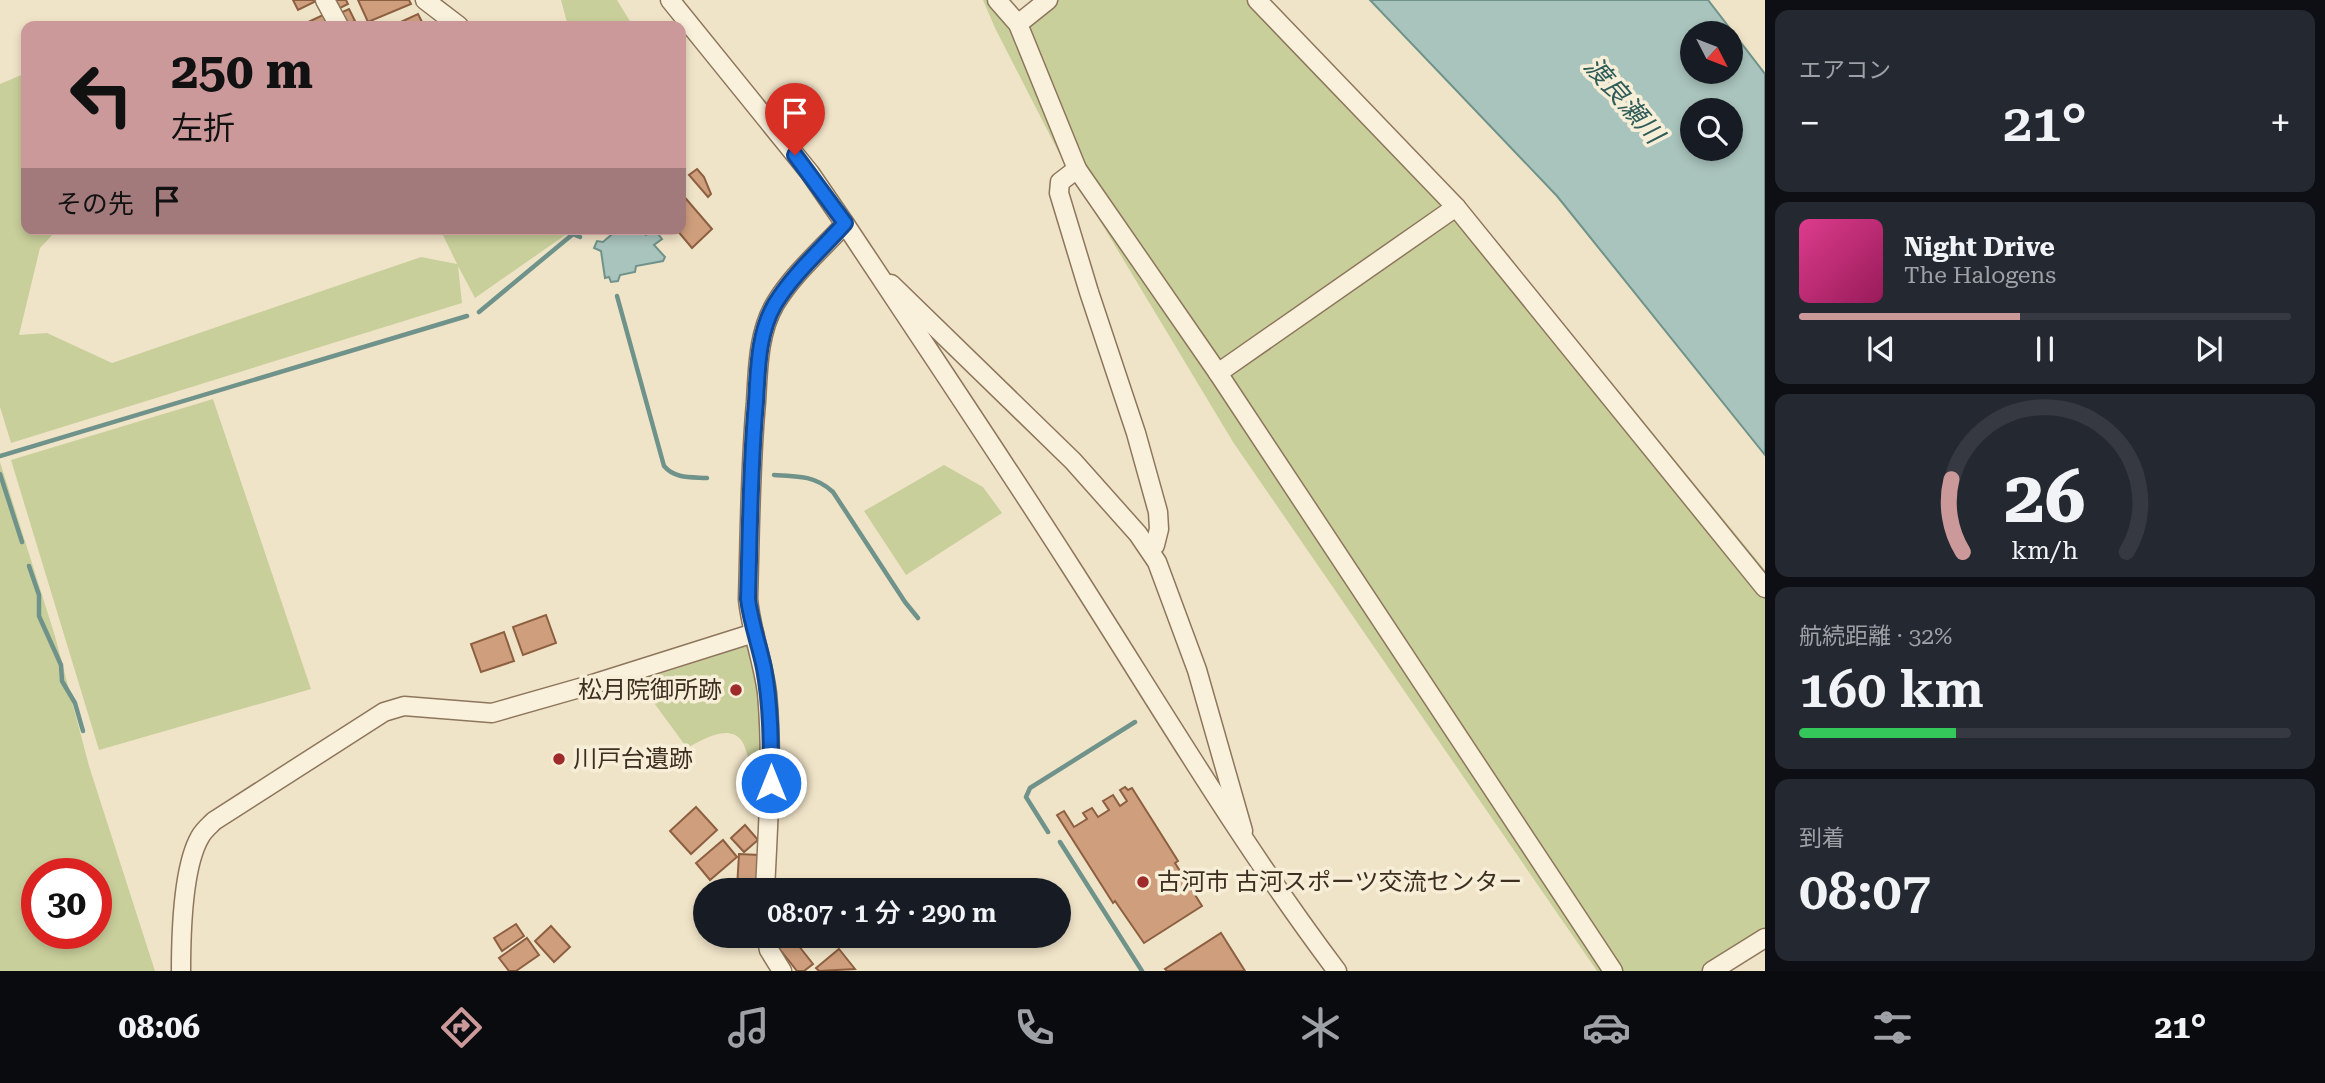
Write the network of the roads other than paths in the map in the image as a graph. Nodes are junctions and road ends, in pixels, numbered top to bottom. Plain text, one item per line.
1 (325, 0) edge
2 (425, 0) edge
3 (670, 0) edge
4 (997, 0) edge
5 (1048, 0) edge
6 (1257, 0) edge
7 (336, 21) edge
8 (452, 21) edge
9 (1018, 24) junction
10 (1077, 169) junction
11 (1457, 207) junction
12 (845, 223) junction
13 (872, 264) junction
14 (1217, 373) junction
15 (1148, 546) junction
16 (1765, 588) edge
17 (754, 634) junction
18 (1245, 842) junction
19 (766, 878) edge
20 (1765, 938) edge
21 (769, 948) edge
22 (181, 971) edge
23 (782, 971) edge
24 (1337, 971) edge
25 (1613, 971) edge
26 (1712, 971) edge

1 - 7 street
2 - 8 street
3 - 12 street
4 - 9 street
5 - 9 street
6 - 11 street
9 - 10 street
10 - 14 street
10 - 15 street
11 - 14 street
11 - 16 street
12 - 13 street
12 - 17 street
13 - 15 street
13 - 18 street
14 - 25 street
15 - 18 street
17 - 19 street
17 - 22 street
18 - 24 street
20 - 26 street
21 - 23 street

